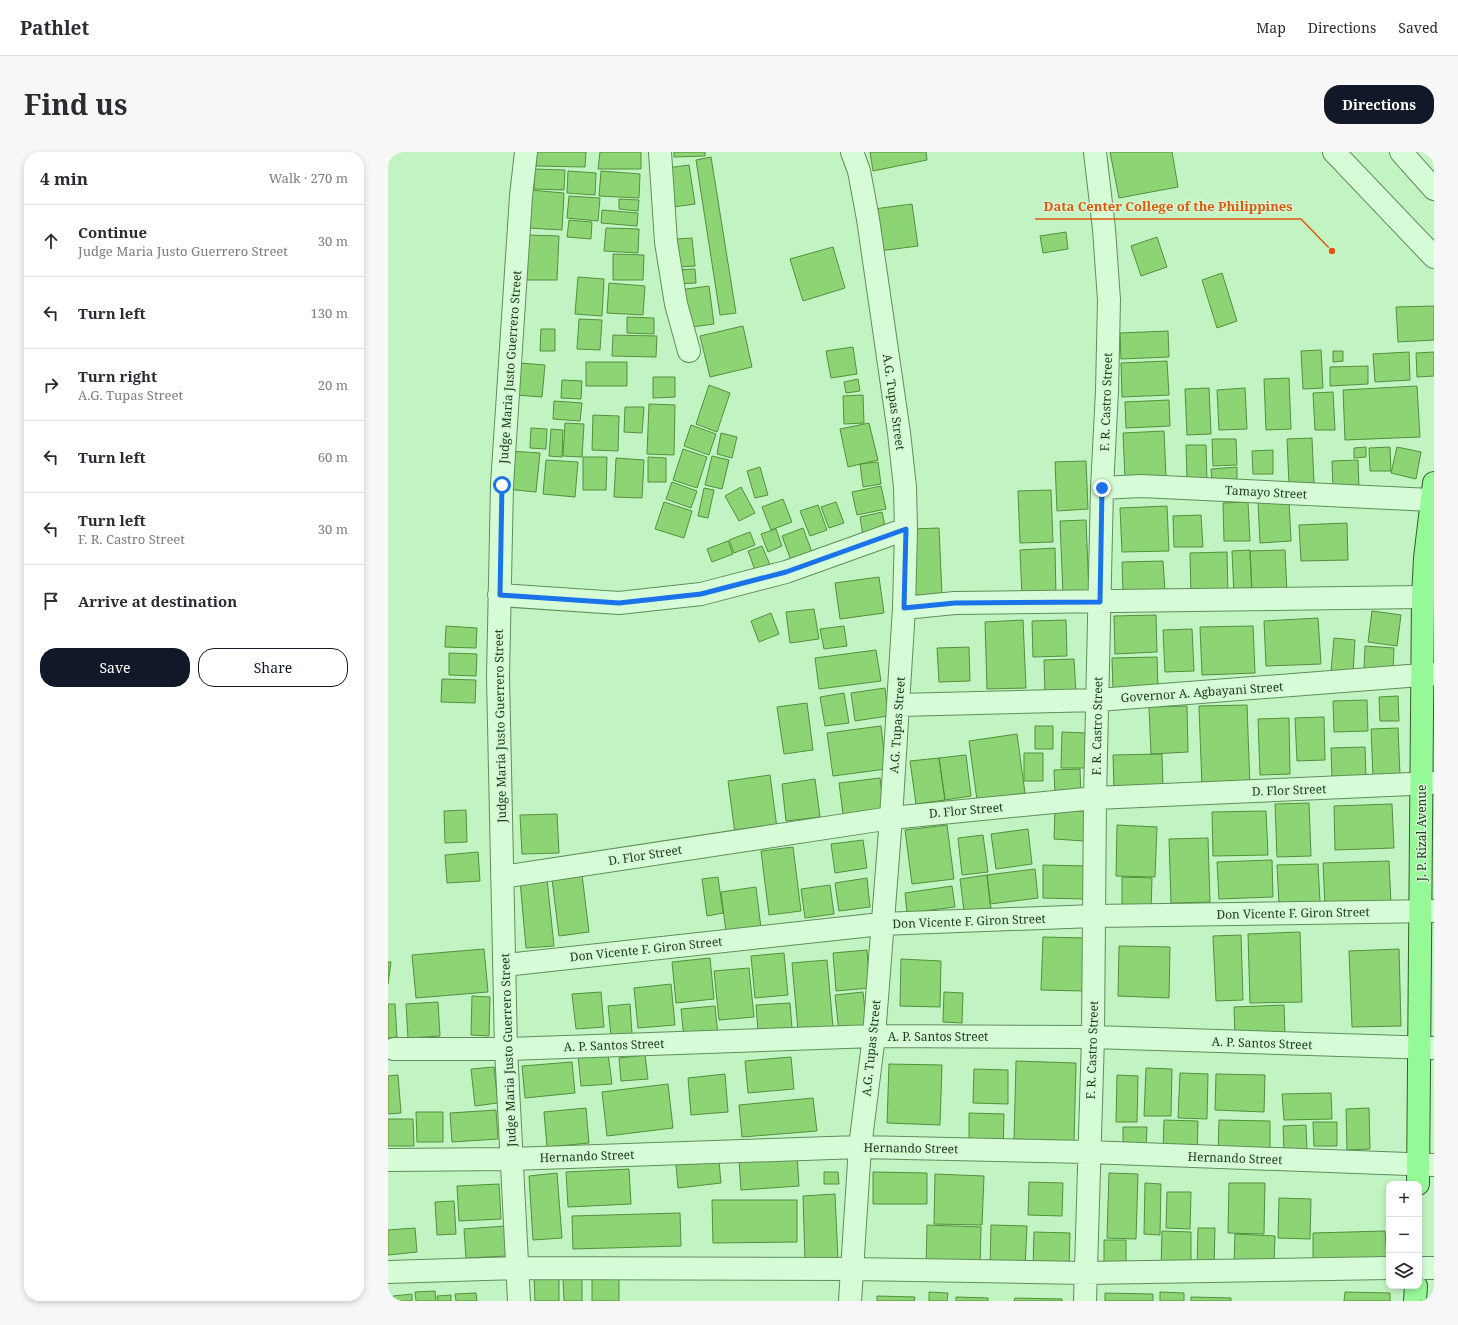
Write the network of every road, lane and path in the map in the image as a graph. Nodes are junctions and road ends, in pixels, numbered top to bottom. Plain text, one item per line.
1 (526, 152) edge
2 (660, 152) edge
3 (852, 152) edge
4 (1095, 152) edge
5 (1334, 152) edge
6 (1401, 152) edge
7 (1434, 189) edge
8 (1434, 257) edge
9 (689, 351) dead end
10 (1102, 488) junction
11 (1432, 491) edge
12 (906, 529) junction
13 (500, 595) junction
14 (1423, 597) junction
15 (1100, 602) junction
16 (904, 608) junction
17 (1428, 675) edge
18 (1098, 700) junction
19 (898, 705) junction
20 (1428, 783) edge
21 (1095, 798) junction
22 (891, 818) junction
23 (502, 877) junction
24 (1428, 911) edge
25 (1094, 916) junction
26 (881, 924) junction
27 (506, 965) junction
28 (874, 1036) junction
29 (1093, 1037) junction
30 (1427, 1048) edge
31 (394, 1049) dead end
32 (506, 1049) junction
33 (860, 1147) junction
34 (1088, 1152) junction
35 (511, 1158) junction
36 (388, 1160) edge
37 (1424, 1172) edge
38 (517, 1268) junction
39 (1386, 1268) edge
40 (1422, 1268) edge
41 (1434, 1268) edge
42 (852, 1269) junction
43 (388, 1272) edge
44 (1085, 1273) junction
45 (1416, 1289) edge
46 (519, 1301) edge
47 (850, 1301) edge
48 (1085, 1301) edge
49 (1415, 1301) edge

1 - 13 street, Judge Maria Justo Guerrero Street
2 - 9 street
3 - 12 street, A.G. Tupas Street
4 - 10 street, F. R. Castro Street
5 - 8 street
6 - 7 street
10 - 11 street, Tamayo Street
10 - 15 street, F. R. Castro Street
11 - 14 main road, J. P. Rizal Avenue
12 - 13 street
12 - 16 street, A.G. Tupas Street
13 - 23 street, Judge Maria Justo Guerrero Street
14 - 15 street
14 - 17 main road, J. P. Rizal Avenue
15 - 16 street
15 - 18 street, F. R. Castro Street
16 - 19 street, A.G. Tupas Street
17 - 18 street, Governor A. Agbayani Street
17 - 20 main road, J. P. Rizal Avenue
18 - 19 street, Governor A. Agbayani Street
18 - 21 street, F. R. Castro Street
19 - 22 street, A.G. Tupas Street
20 - 21 street, D. Flor Street
20 - 24 main road, J. P. Rizal Avenue
21 - 22 street, D. Flor Street
21 - 25 street, F. R. Castro Street
22 - 23 street, D. Flor Street
22 - 26 street, A.G. Tupas Street
23 - 27 street, Judge Maria Justo Guerrero Street
24 - 25 street, Don Vicente F. Giron Street
24 - 30 main road, J. P. Rizal Avenue
25 - 26 street, Don Vicente F. Giron Street
25 - 29 street, F. R. Castro Street
26 - 27 street, Don Vicente F. Giron Street
26 - 28 street, A.G. Tupas Street
27 - 32 street, Judge Maria Justo Guerrero Street
28 - 29 street, A. P. Santos Street
28 - 32 street, A. P. Santos Street
28 - 33 street, A.G. Tupas Street
29 - 30 street, A. P. Santos Street
29 - 34 street, F. R. Castro Street
30 - 37 main road, J. P. Rizal Avenue
31 - 32 street, A. P. Santos Street
32 - 35 street, Judge Maria Justo Guerrero Street
33 - 34 street, Hernando Street
33 - 35 street, Hernando Street
33 - 42 street, A.G. Tupas Street
34 - 37 street, Hernando Street
34 - 44 street, F. R. Castro Street
35 - 36 street, Hernando Street
35 - 38 street, Judge Maria Justo Guerrero Street
38 - 42 street
38 - 43 street
38 - 46 street, Judge Maria Justo Guerrero Street
39 - 44 street
40 - 41 street
42 - 44 street
42 - 47 street, A.G. Tupas Street
44 - 48 street, F. R. Castro Street
45 - 49 main road

